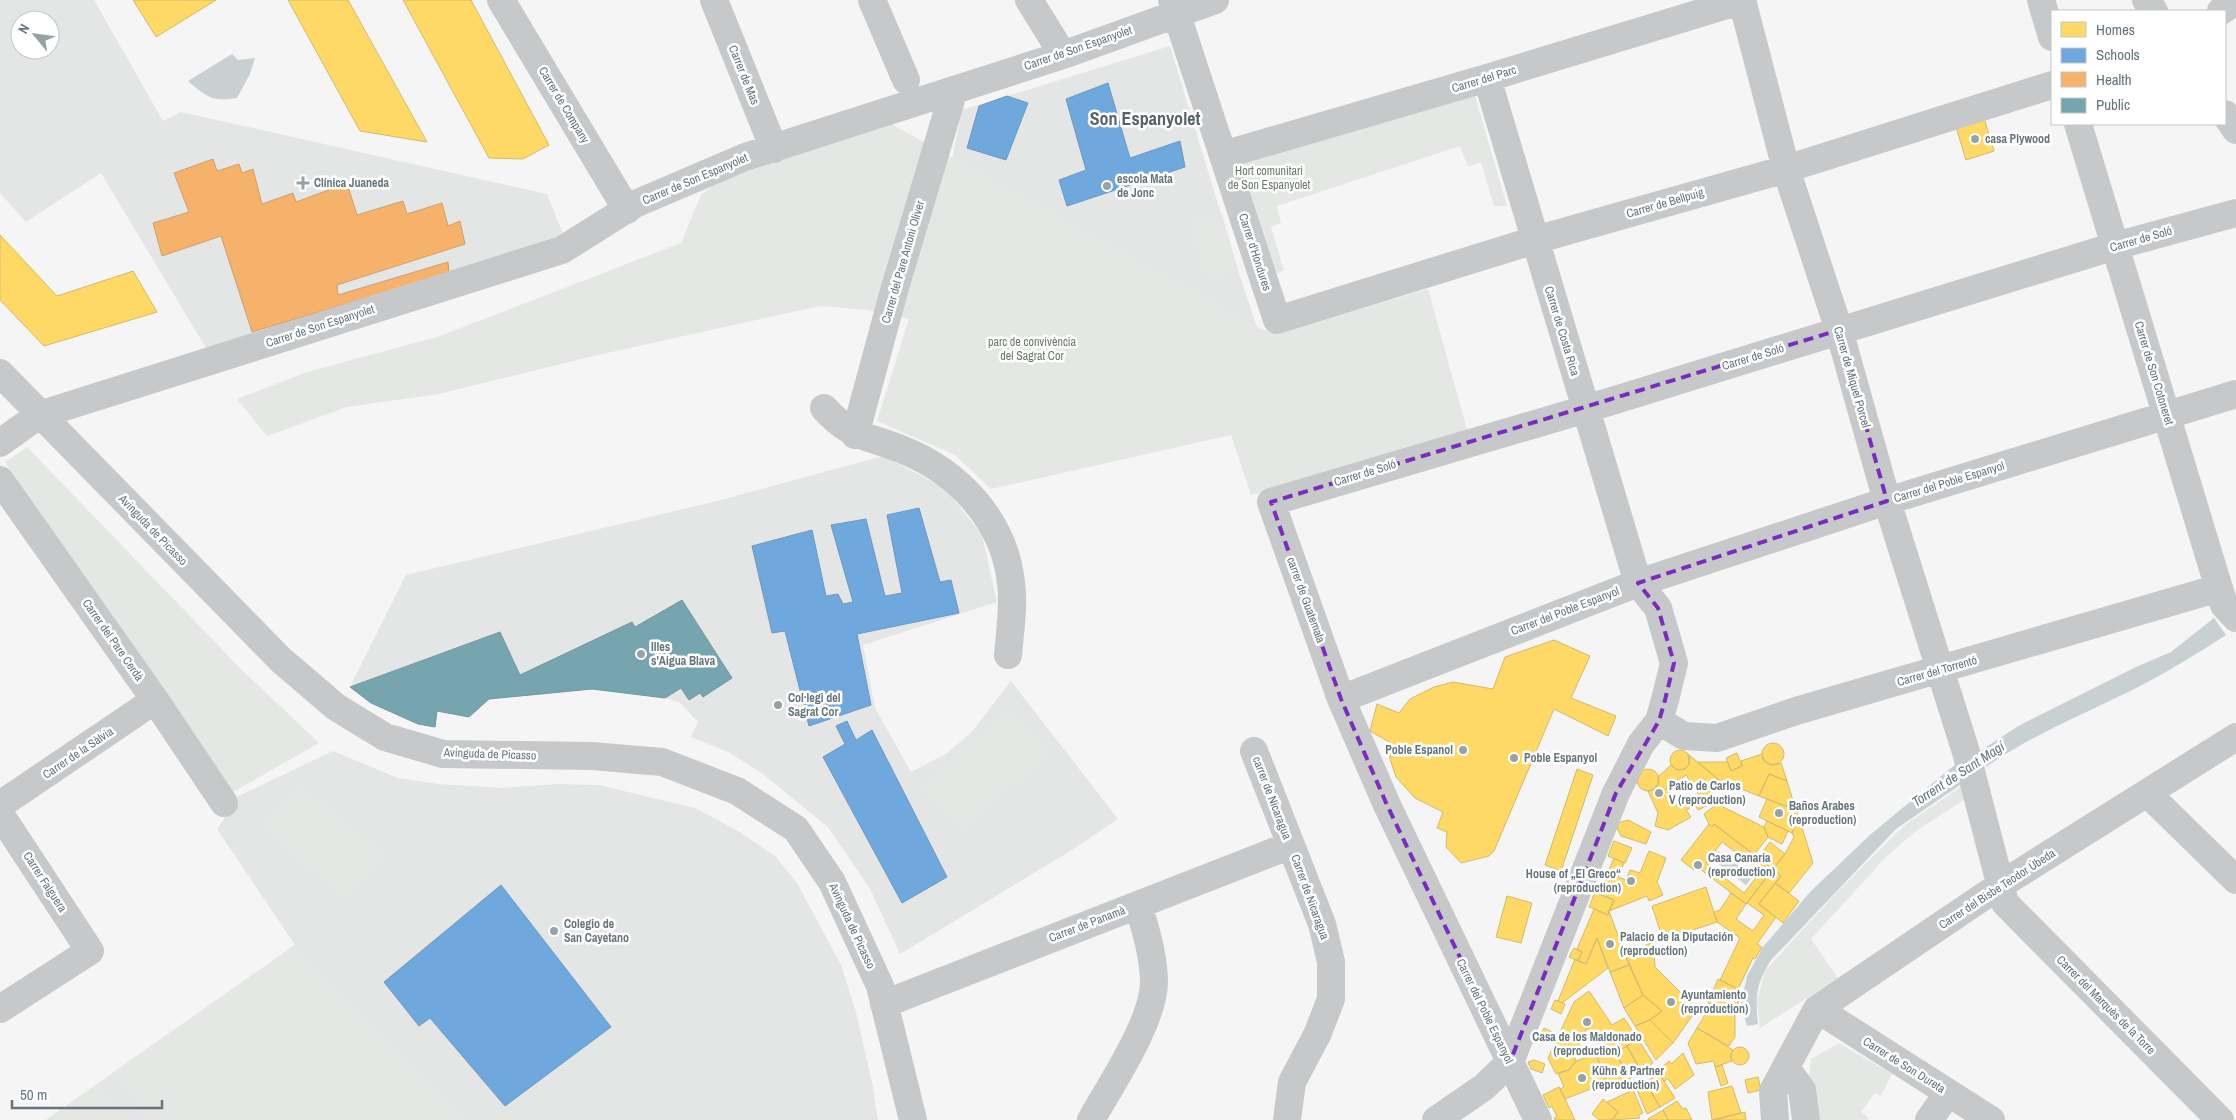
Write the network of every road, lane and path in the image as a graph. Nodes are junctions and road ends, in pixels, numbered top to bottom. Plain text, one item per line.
1 (501, 0) edge
2 (714, 0) edge
3 (872, 0) edge
4 (1029, 0) edge
5 (1215, 0) edge
6 (1742, 0) edge
7 (2041, 0) edge
8 (2236, 1) edge
9 (1175, 7) edge
10 (2222, 10) edge
11 (2051, 34) edge
12 (1063, 54) junction
13 (1487, 78) junction
14 (906, 80) dead end
15 (2051, 84) edge
16 (954, 90) junction
17 (2226, 115) edge
18 (2078, 125) edge
19 (2236, 130) edge
20 (774, 149) junction
21 (1223, 155) junction
22 (1786, 169) junction
23 (627, 210) junction
24 (2236, 213) edge
25 (1536, 240) junction
26 (2116, 246) junction
27 (1277, 320) joint
28 (1839, 330) junction
29 (0, 373) edge
30 (2236, 394) edge
31 (824, 408) dead end
32 (1586, 409) junction
33 (39, 415) junction
34 (2166, 415) junction
35 (855, 434) junction
36 (0, 443) edge
37 (0, 480) edge
38 (1888, 501) junction
39 (1270, 502) joint
40 (1638, 583) junction
41 (2226, 604) edge
42 (1008, 656) dead end
43 (1941, 670) junction
44 (1341, 699) junction
45 (156, 700) junction
46 (1659, 720) junction
47 (2236, 737) edge
48 (1254, 751) dead end
49 (1969, 765) joint
50 (2147, 793) junction
51 (224, 803) dead end
52 (0, 805) edge
53 (0, 814) edge
54 (1291, 845) junction
55 (2236, 880) edge
56 (2002, 884) junction
57 (1138, 905) junction
58 (884, 1004) junction
59 (0, 1009) edge
60 (1817, 1009) junction
61 (1510, 1062) junction
62 (1784, 1070) junction
63 (1948, 1093) junction
64 (913, 1120) edge
65 (1091, 1120) edge
66 (1287, 1120) edge
67 (1436, 1120) edge
68 (1538, 1120) edge
69 (1776, 1120) edge
70 (1806, 1120) edge
71 (1929, 1120) edge
72 (1992, 1120) edge
73 (2220, 1120) edge

1 - 23 street, Carrer de Company
2 - 20 street, Carrer de Mas
3 - 14 street
4 - 12 street
5 - 9 street, Carrer de Son Espanyolet
6 - 13 street, Carrer del Parc
6 - 22 street, Carrer de Miquel Porcel
7 - 11 street
8 - 10 street
9 - 12 street, Carrer de Son Espanyolet
9 - 21 street, Carrer d'Hondures
12 - 16 street, Carrer de Son Espanyolet
13 - 21 street, Carrer del Parc
13 - 25 street, Carrer de Costa Rica
15 - 22 street, Carrer de Bellpuig
16 - 20 street, Carrer de Son Espanyolet
16 - 35 street, Carrer del Pare Antoni Oliver
17 - 19 street
18 - 26 street, Carrer de Son Cotoneret
20 - 23 street, Carrer de Son Espanyolet
21 - 27 street, Carrer d'Hondures
22 - 25 street, Carrer de Bellpuig
22 - 28 street, Carrer de Miquel Porcel
23 - 33 street, Carrer de Son Espanyolet
24 - 26 street, Carrer de Soló
25 - 27 street, Carrer de Bellpuig
25 - 32 street, Carrer de Costa Rica
26 - 28 street, Carrer de Soló
26 - 34 street, Carrer de Son Cotoneret
28 - 32 street, Carrer de Soló
28 - 38 street, Carrer de Miquel Porcel
29 - 33 street, Avinguda de Picasso
30 - 34 street, Carrer del Poble Espanyol
31 - 35 street
32 - 39 street, Carrer de Soló
32 - 40 street, Carrer de Costa Rica
33 - 36 street, Carrer de Son Espanyolet
33 - 58 street, Avinguda de Picasso
34 - 38 street, Carrer del Poble Espanyol
34 - 41 street, Carrer de Son Cotoneret
35 - 42 street
37 - 45 street, Carrer del Pare Cerdà
38 - 40 street, Carrer del Poble Espanyol
38 - 43 street, Carrer de Miquel Porcel
39 - 44 street, carrer de Guatemala
40 - 44 street, Carrer del Poble Espanyol
40 - 46 street
41 - 43 street, Carrer del Torrentó
43 - 46 street, Carrer del Torrentó
43 - 49 street, Carrer de Miquel Porcel
44 - 61 street, Carrer del Poble Espanyol
45 - 51 street, Carrer del Pare Cerdà
45 - 52 street, Carrer de la Sàlvia
46 - 61 street
47 - 50 street, Carrer del Bisbe Teodor Úbeda
48 - 54 street, carrer de Nicaragua
49 - 56 street, Carrer del Marquès de la Torre
50 - 55 street
50 - 56 street, Carrer del Bisbe Teodor Úbeda
53 - 59 street, Carrer Falguera
54 - 57 street, Carrer de Panamà
54 - 66 street, Carrer de Nicaragua
56 - 60 street, Carrer del Bisbe Teodor Úbeda
56 - 73 street, Carrer del Marquès de la Torre
57 - 58 street, Carrer de Panamà
57 - 65 street
58 - 64 street, Avinguda de Picasso
60 - 62 street, Carrer del Bisbe Teodor Úbeda
60 - 63 street, Carrer de Son Dureta
61 - 67 street
61 - 68 street, Carrer del Poble Espanyol
62 - 69 street, Carrer del Bisbe Teodor Úbeda
62 - 70 street
63 - 71 street
63 - 72 street, Carrer de Son Dureta

